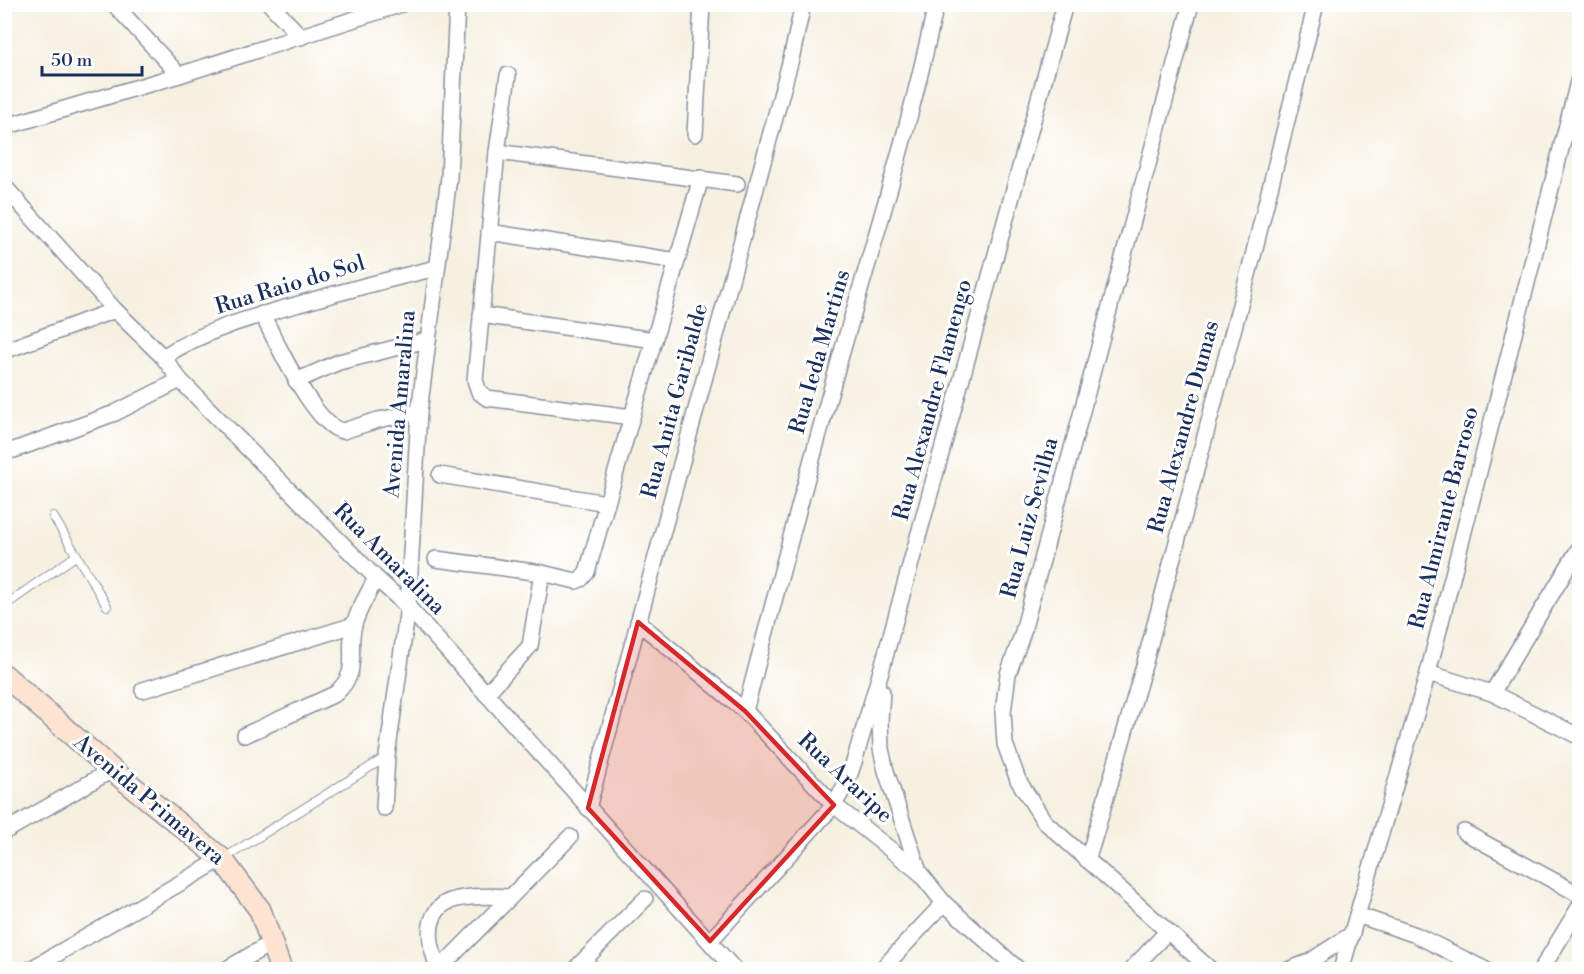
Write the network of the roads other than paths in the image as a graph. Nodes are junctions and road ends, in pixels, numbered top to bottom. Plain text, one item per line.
1 (114, 4) edge
2 (270, 4) edge
3 (402, 4) edge
4 (457, 4) edge
5 (702, 4) edge
6 (803, 4) edge
7 (936, 4) edge
8 (1065, 4) edge
9 (1191, 4) edge
10 (1316, 4) edge
11 (301, 37) junction
12 (1580, 74) edge
13 (179, 75) junction
14 (508, 75) dead end
15 (4, 127) edge
16 (695, 134) dead end
17 (497, 152) junction
18 (701, 178) junction
19 (737, 183) dead end
20 (4, 186) edge
21 (489, 232) junction
22 (677, 261) junction
23 (436, 268) junction
24 (114, 310) junction
25 (262, 314) junction
26 (481, 315) junction
27 (427, 340) junction
28 (654, 340) junction
29 (4, 351) edge
30 (163, 357) junction
31 (180, 380) junction
32 (296, 381) junction
33 (419, 412) junction
34 (632, 417) junction
35 (4, 452) edge
36 (440, 475) dead end
37 (606, 503) junction
38 (53, 516) dead end
39 (1580, 547) edge
40 (77, 555) junction
41 (436, 559) dead end
42 (542, 573) junction
43 (376, 578) junction
44 (4, 606) edge
45 (107, 606) dead end
46 (408, 607) junction
47 (638, 622) junction
48 (354, 625) junction
49 (884, 664) junction
50 (1428, 673) junction
51 (4, 675) edge
52 (143, 690) dead end
53 (1492, 693) junction
54 (486, 694) junction
55 (744, 711) junction
56 (244, 735) dead end
57 (1580, 737) edge
58 (387, 756) junction
59 (112, 770) junction
60 (834, 805) junction
61 (384, 808) dead end
62 (588, 808) junction
63 (4, 832) edge
64 (1464, 832) dead end
65 (570, 837) dead end
66 (222, 859) junction
67 (1087, 860) junction
68 (919, 872) junction
69 (1580, 896) edge
70 (510, 897) junction
71 (645, 899) dead end
72 (944, 903) junction
73 (1580, 906) edge
74 (1357, 915) junction
75 (1167, 932) junction
76 (1352, 934) junction
77 (710, 941) junction
78 (273, 942) junction
79 (29, 969) edge
80 (225, 969) edge
81 (281, 969) edge
82 (439, 969) edge
83 (574, 969) edge
84 (735, 969) edge
85 (881, 969) edge
86 (1019, 969) edge
87 (1131, 969) edge
88 (1211, 969) edge
89 (1288, 969) edge
90 (1341, 969) edge
91 (1486, 969) edge
92 (1541, 969) edge

1 - 13 street
2 - 11 street
3 - 11 street
4 - 23 street, Avenida Amaralina
5 - 16 street
6 - 47 street, Rua Anita Garibalde
7 - 55 street, Rua Ieda Martins
8 - 49 street, Rua Alexandre Flamengo
9 - 67 street, Rua Luiz Sevilha
10 - 67 street, Rua Alexandre Dumas
11 - 13 street
12 - 50 street, Rua Almirante Barroso
13 - 15 street
14 - 17 street
17 - 18 street
17 - 21 street
18 - 19 street
18 - 22 street
20 - 24 street, Rua Amaralina
21 - 22 street
21 - 26 street
22 - 28 street
23 - 25 street, Rua Raio do Sol
23 - 27 street, Avenida Amaralina
24 - 29 street
24 - 30 street, Rua Amaralina
25 - 30 street, Rua Raio do Sol
25 - 32 street
26 - 28 street
26 - 34 street
27 - 32 street
27 - 33 street, Avenida Amaralina
28 - 34 street
30 - 31 street, Rua Amaralina
31 - 35 street
31 - 43 street, Rua Amaralina
32 - 33 street
33 - 46 street, Avenida Amaralina
34 - 37 street
36 - 37 street
37 - 42 street
38 - 40 lane
39 - 53 street
40 - 44 lane
40 - 45 lane
41 - 42 street
42 - 54 street
43 - 46 street, Rua Amaralina
43 - 48 street
46 - 54 street, Rua Amaralina
46 - 58 street, Avenida Amaralina
47 - 55 street, Rua Araripe
47 - 62 street, Rua Anita Garibalde
48 - 52 street
48 - 56 street
49 - 60 street, Rua Alexandre Flamengo
49 - 68 street
50 - 53 street
50 - 74 street, Rua Almirante Barroso
51 - 59 street, Avenida Primavera
53 - 57 street
54 - 62 street, Rua Amaralina
55 - 60 street, Rua Araripe
58 - 61 street, Avenida Amaralina
58 - 66 lane
59 - 63 street
59 - 66 street, Avenida Primavera
60 - 68 street, Rua Araripe
60 - 77 street, Rua Alexandre Flamengo
62 - 77 street, Rua Amaralina
64 - 69 street
65 - 70 street
66 - 78 street, Avenida Primavera
66 - 79 street
67 - 75 street, Rua Luiz Sevilha
68 - 72 street, Rua Araripe
70 - 82 street
70 - 82 street
71 - 83 street
72 - 85 street
72 - 86 street, Rua Araripe
73 - 92 street
74 - 76 street, Rua Almirante Barroso
74 - 91 street
75 - 87 street
75 - 88 street, Rua Luiz Sevilha
76 - 89 street
76 - 90 street, Rua Almirante Barroso
77 - 84 street, Rua Amaralina
78 - 80 street
78 - 81 street, Avenida Primavera

